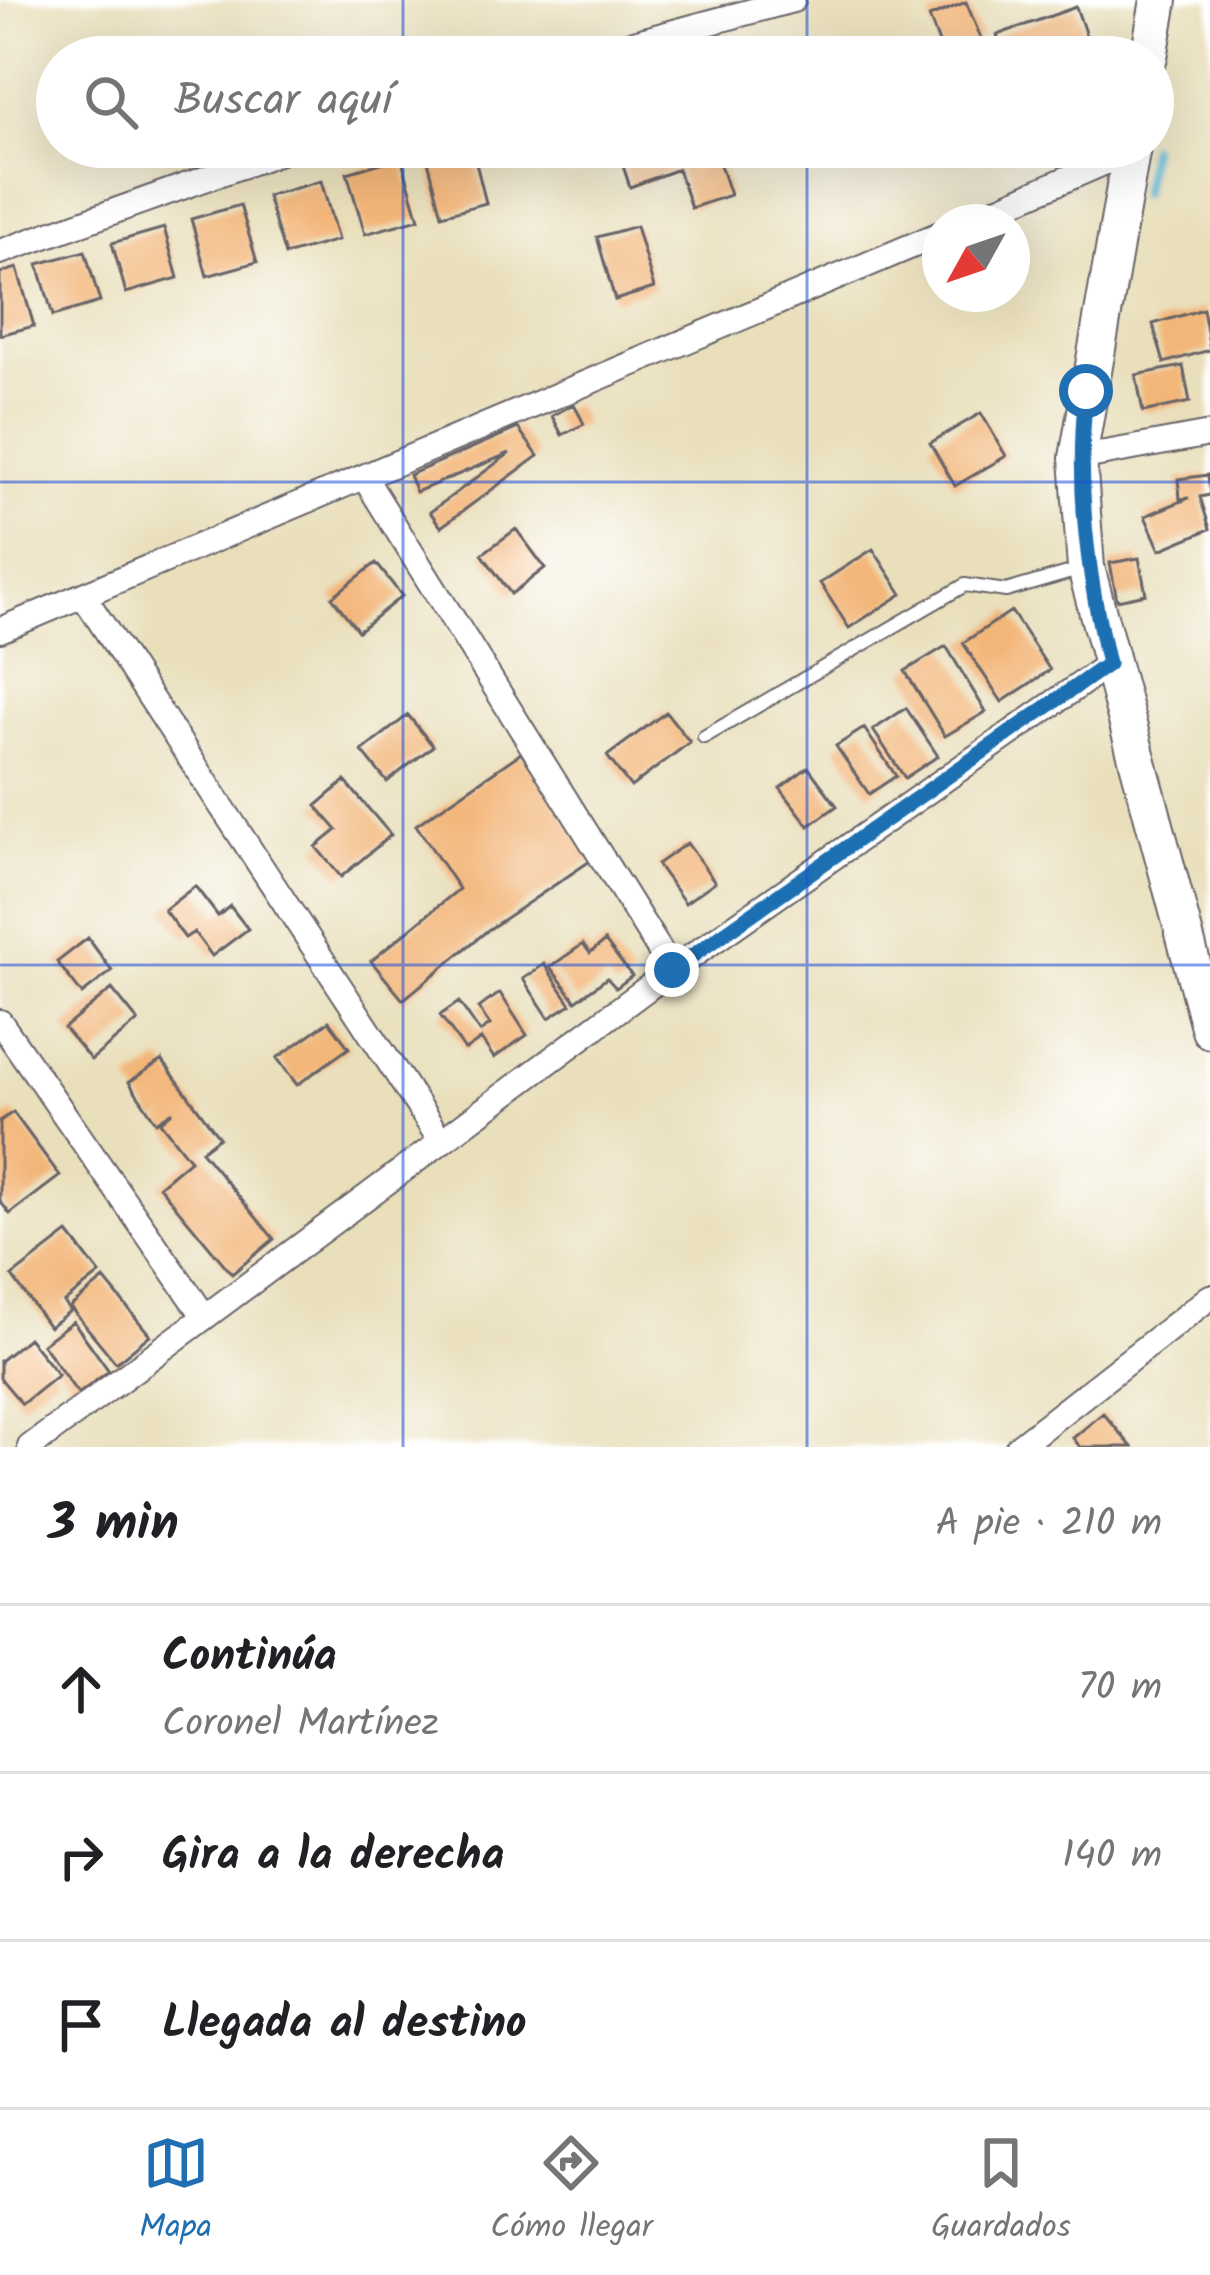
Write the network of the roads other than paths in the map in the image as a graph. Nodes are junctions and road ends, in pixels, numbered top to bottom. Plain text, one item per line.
1 (793, 0) edge
2 (1159, 0) edge
3 (658, 36) edge
4 (1153, 36) edge
5 (235, 168) edge
6 (1088, 168) edge
7 (1128, 168) edge
8 (1007, 204) edge
9 (922, 242) edge
10 (0, 252) edge
11 (1210, 434) edge
12 (1078, 458) junction
13 (366, 480) junction
14 (1086, 568) junction
15 (83, 595) junction
16 (0, 630) edge
17 (1108, 664) junction
18 (704, 737) dead end
19 (672, 970) junction
20 (0, 1022) edge
21 (1210, 1030) edge
22 (441, 1141) junction
23 (1210, 1297) edge
24 (205, 1317) junction
25 (30, 1447) edge
26 (1018, 1447) edge

1 - 3 street
2 - 4 main road
5 - 10 street
6 - 8 street
7 - 12 main road
9 - 13 street
11 - 12 street
12 - 14 main road
13 - 15 street
13 - 19 street
14 - 17 main road
14 - 18 lane
15 - 16 street
15 - 22 street
17 - 19 street
17 - 21 main road
19 - 22 street
20 - 24 street
22 - 24 street
23 - 26 street
24 - 25 street

